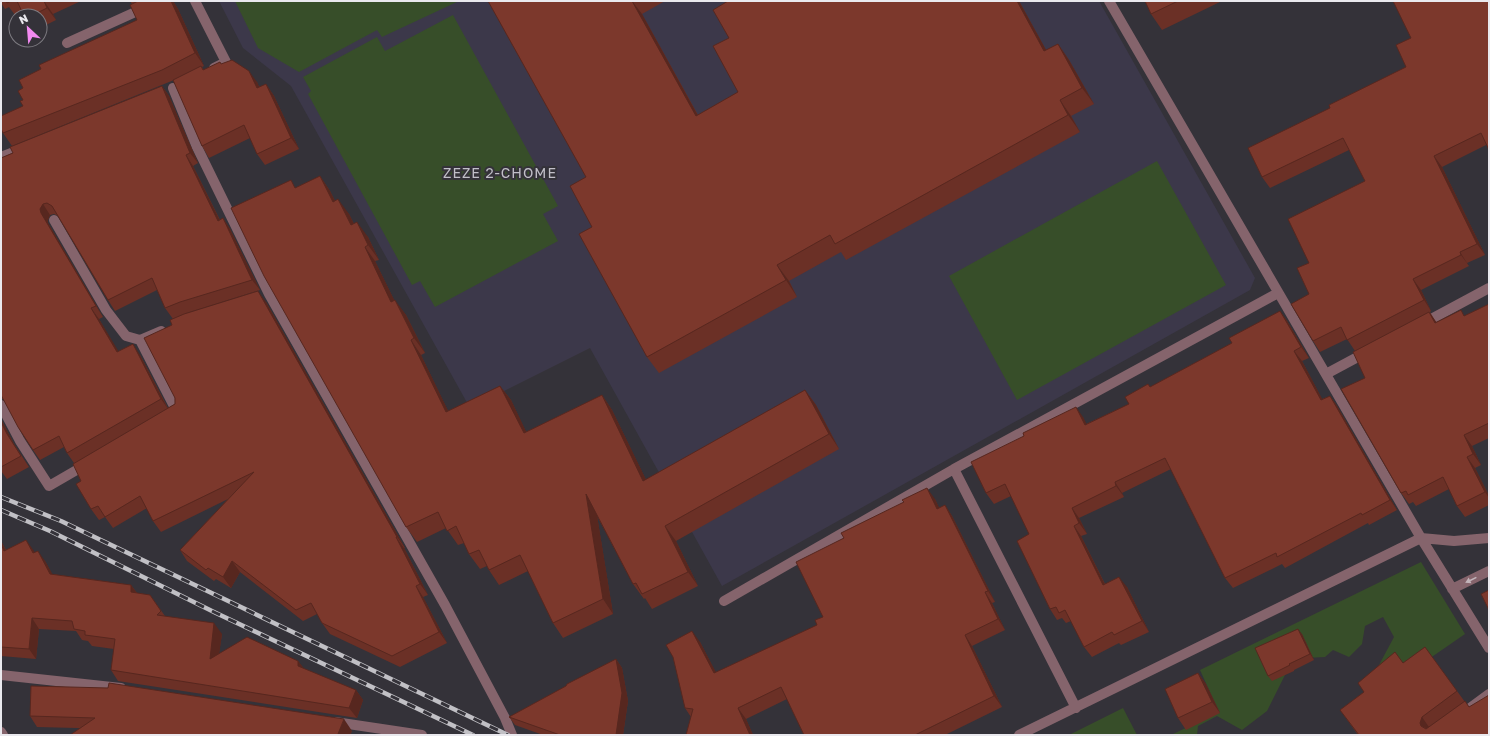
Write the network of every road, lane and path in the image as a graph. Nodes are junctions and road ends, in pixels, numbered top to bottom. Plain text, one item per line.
1 (151, 1) edge
2 (195, 1) edge
3 (1109, 1) edge
4 (67, 43) dead end
5 (206, 72) edge
6 (172, 88) edge
7 (36, 142) edge
8 (1, 157) edge
9 (54, 220) edge
10 (1489, 288) edge
11 (1278, 292) junction
12 (168, 328) edge
13 (1414, 328) edge
14 (140, 340) junction
15 (1374, 349) edge
16 (1326, 374) junction
17 (1, 405) edge
18 (163, 420) edge
19 (96, 458) edge
20 (954, 469) junction
21 (1421, 538) junction
22 (1489, 538) edge
23 (1489, 571) edge
24 (1452, 589) junction
25 (724, 601) dead end
26 (1489, 648) edge
27 (1, 675) edge
28 (130, 689) edge
29 (1489, 694) edge
30 (1076, 708) junction
31 (1465, 712) edge
32 (321, 720) edge
33 (1, 732) edge
34 (3, 735) edge
35 (422, 735) edge
36 (512, 735) edge
37 (1019, 735) edge

1 - 4 street
2 - 5 street
3 - 11 street
6 - 36 street
7 - 8 street
9 - 14 street
10 - 13 street
11 - 16 street
11 - 20 street
12 - 14 street
14 - 18 street
15 - 16 street
16 - 21 street
17 - 19 street
20 - 25 street
20 - 30 street
21 - 22 street
21 - 24 street
21 - 30 street
23 -> 24 street
24 - 26 street
27 - 28 street
29 - 31 street
30 - 37 street
32 - 35 street
33 - 34 street

